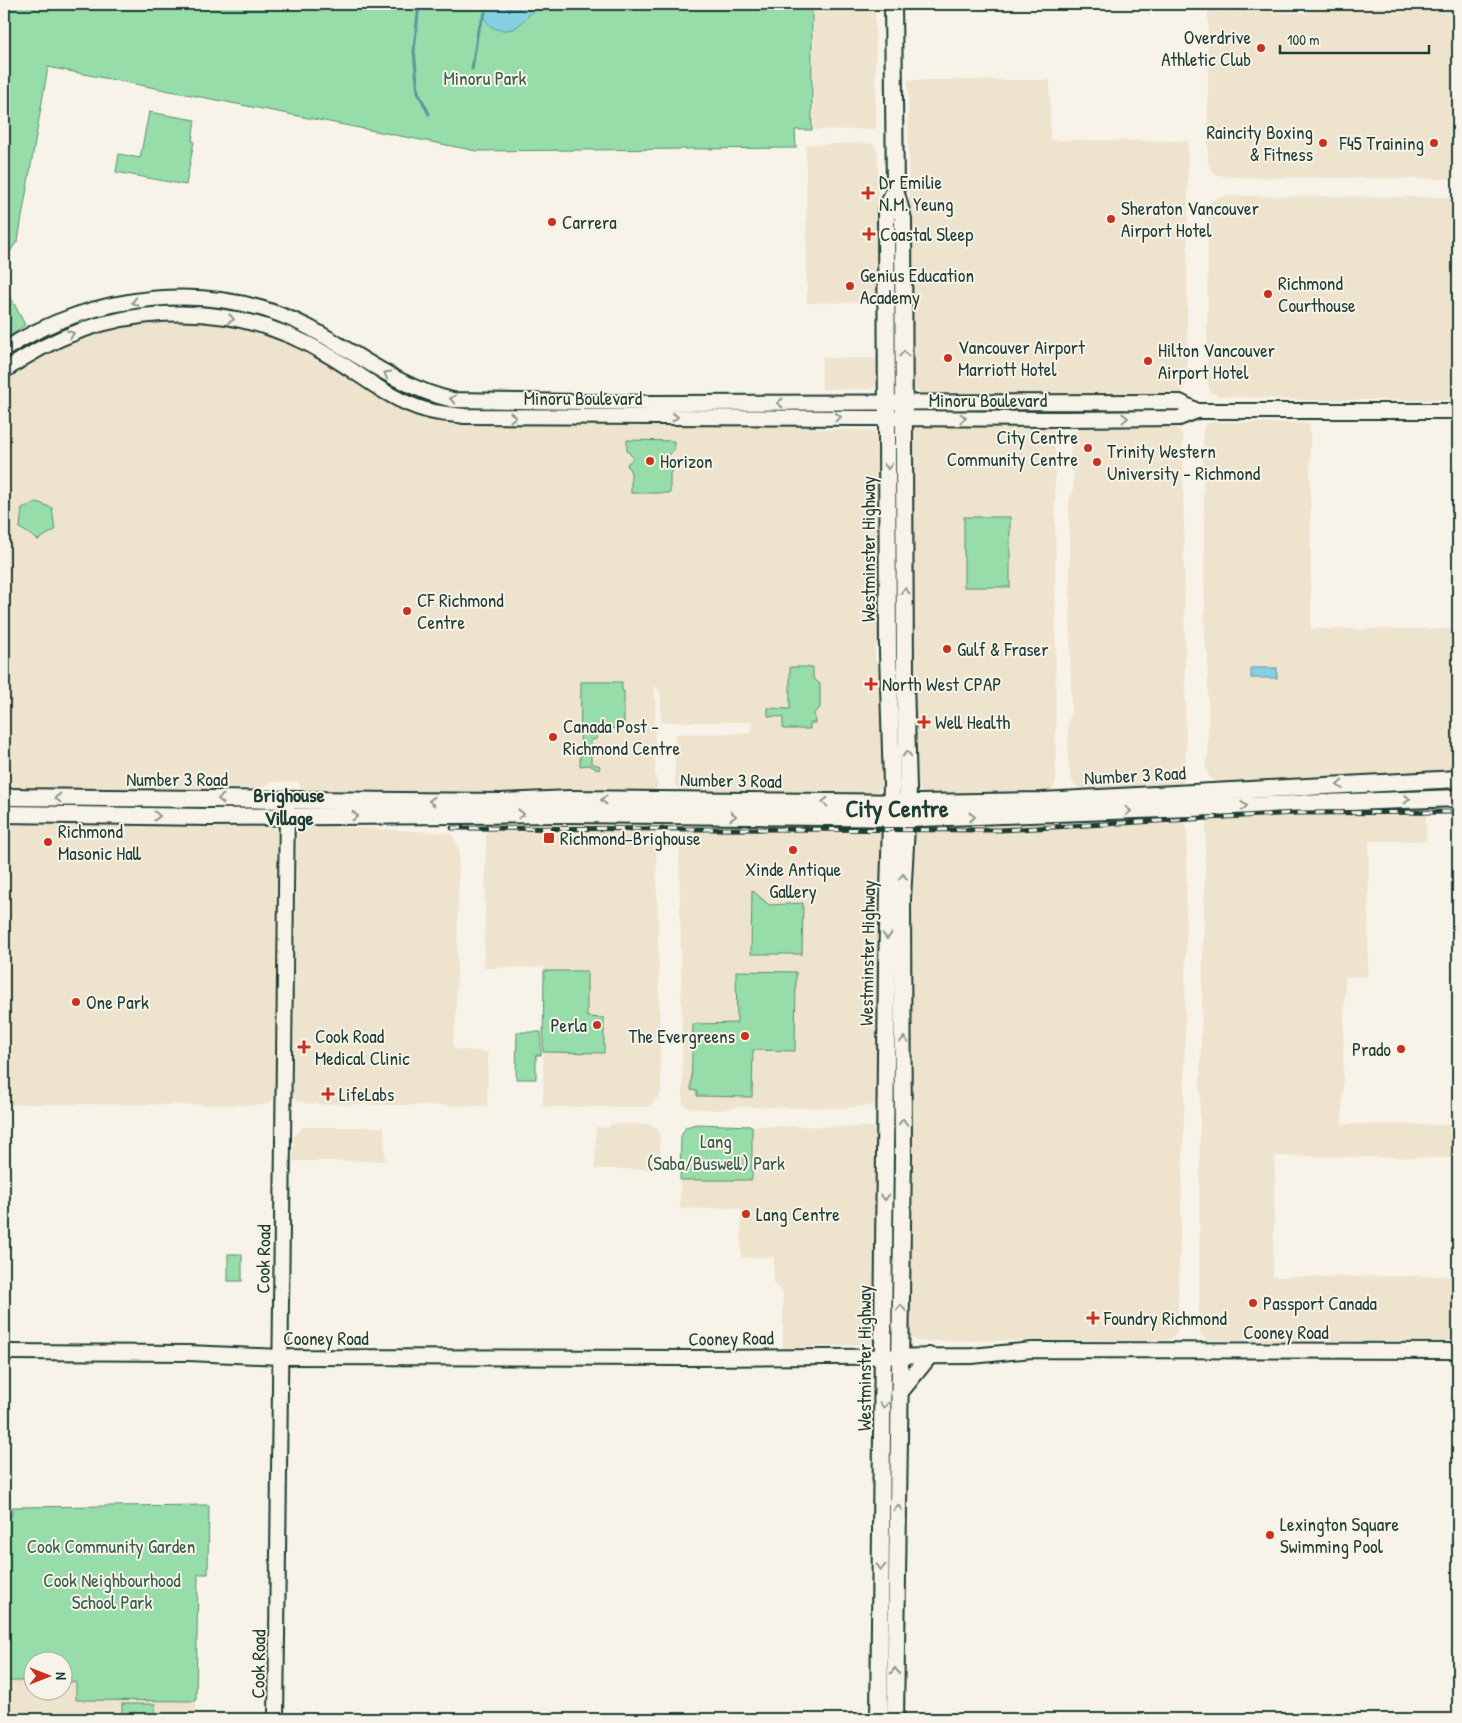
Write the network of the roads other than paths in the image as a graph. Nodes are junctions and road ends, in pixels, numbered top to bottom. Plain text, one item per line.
1 (894, 4) edge
2 (895, 190) junction
3 (4, 350) edge
4 (4, 371) edge
5 (887, 410) junction
6 (904, 410) junction
7 (1458, 411) edge
8 (1458, 780) edge
9 (4, 798) edge
10 (1458, 798) edge
11 (287, 800) junction
12 (899, 810) junction
13 (4, 814) edge
14 (288, 816) junction
15 (1458, 1351) edge
16 (4, 1352) edge
17 (892, 1356) junction
18 (929, 1356) junction
19 (280, 1357) junction
20 (899, 1392) junction
21 (276, 1719) edge
22 (879, 1719) edge
23 (895, 1719) edge

1 - 2 main road, Westminster Highway
2 - 5 main road, Westminster Highway
6 -> 2 main road, Westminster Highway
5 -> 3 street, Minoru Boulevard
4 -> 5 street, Minoru Boulevard
5 - 6 street, Minoru Boulevard
5 -> 12 main road, Westminster Highway
6 - 7 street, Minoru Boulevard
12 -> 6 main road, Westminster Highway
8 -> 12 main road, Number 3 Road
11 -> 9 main road, Number 3 Road
12 -> 10 main road, Number 3 Road
12 -> 11 main road, Number 3 Road
11 - 14 street, Cook Road
14 -> 12 main road, Number 3 Road
12 - 17 main road, Westminster Highway
13 -> 14 main road, Number 3 Road
14 - 19 street, Cook Road
15 - 18 street, Cooney Road
16 - 19 street, Cooney Road
17 - 18 street, Cooney Road
17 - 19 street, Cooney Road
17 - 20 main road, Westminster Highway
17 -> 22 main road, Westminster Highway
18 - 20 main road
19 - 21 street, Cook Road
23 -> 20 main road, Westminster Highway

